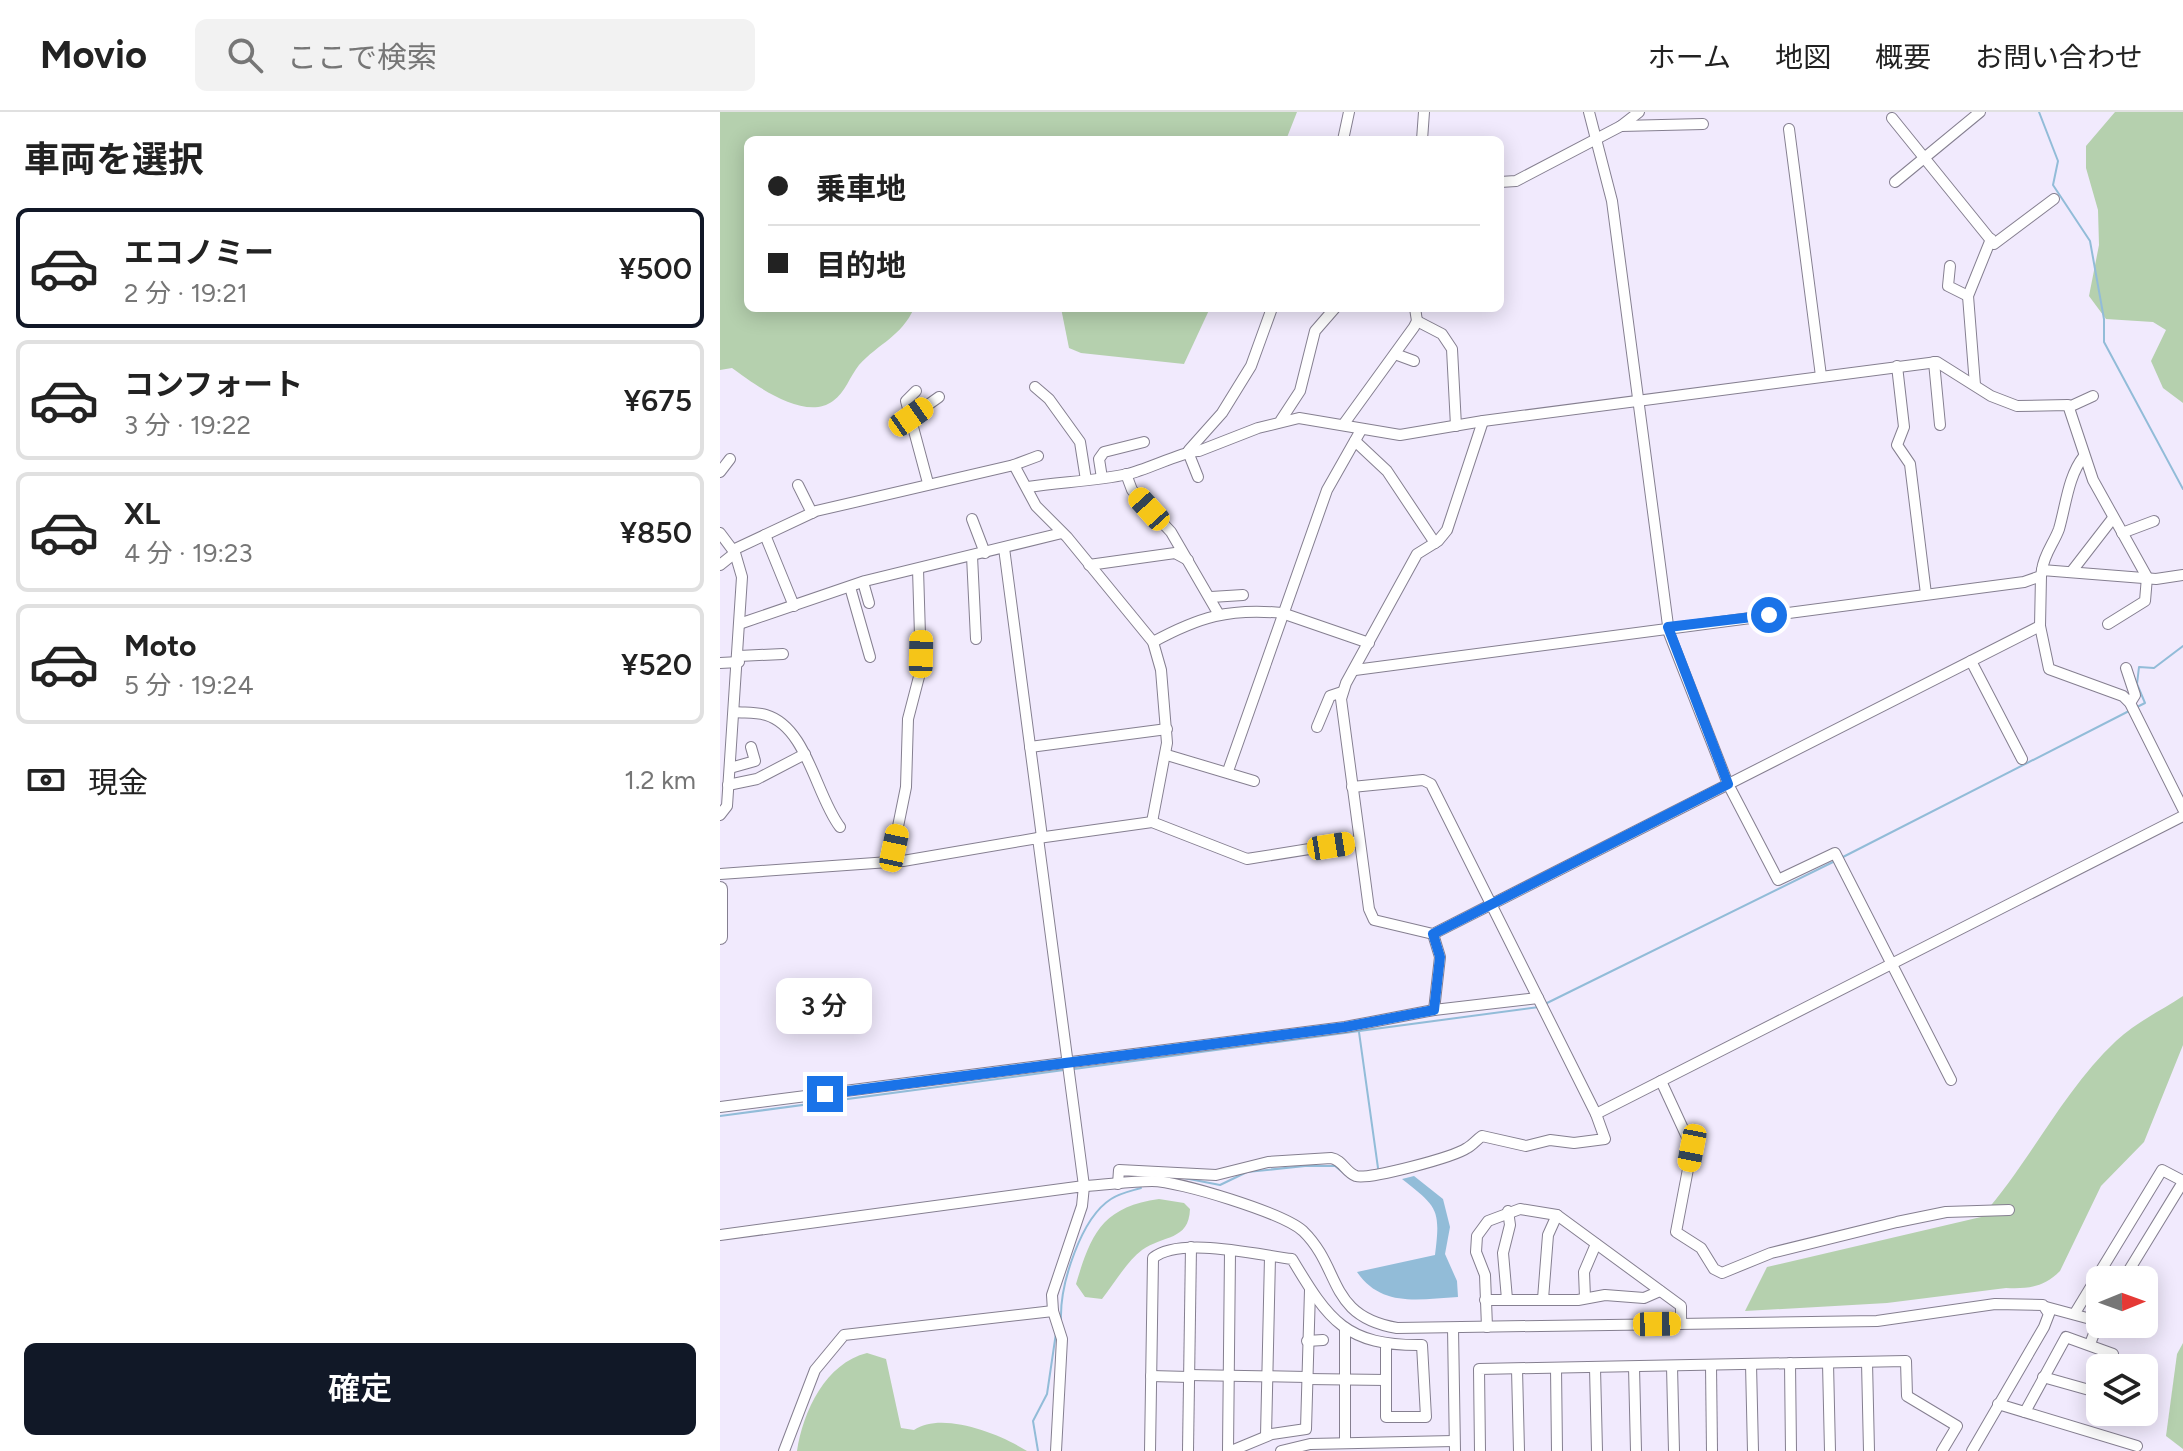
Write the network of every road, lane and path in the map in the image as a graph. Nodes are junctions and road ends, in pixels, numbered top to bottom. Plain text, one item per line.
1 (1349, 112) edge
2 (1424, 112) edge
3 (1589, 112) edge
4 (1639, 112) edge
5 (1980, 112) edge
6 (1892, 118) dead end
7 (1703, 124) dead end
8 (1621, 126) junction
9 (1789, 129) dead end
10 (1344, 136) edge
11 (1422, 136) edge
12 (1594, 140) junction
13 (1925, 158) junction
14 (1504, 182) edge
15 (1895, 182) dead end
16 (2054, 199) dead end
17 (1991, 239) junction
18 (1950, 266) dead end
19 (1968, 296) junction
20 (1271, 312) edge
21 (1332, 312) edge
22 (1416, 312) edge
23 (1417, 321) junction
24 (1395, 354) junction
25 (1414, 361) dead end
26 (1934, 362) junction
27 (1897, 366) junction
28 (1821, 376) junction
29 (1975, 385) junction
30 (1035, 387) dead end
31 (916, 391) dead end
32 (2093, 396) dead end
33 (939, 397) dead end
34 (1638, 400) junction
35 (2069, 407) junction
36 (911, 417) junction
37 (1281, 420) junction
38 (1483, 421) junction
39 (1343, 425) junction
40 (1940, 425) dead end
41 (1456, 426) junction
42 (1361, 430) junction
43 (1355, 441) junction
44 (1144, 442) dead end
45 (1189, 451) junction
46 (1038, 456) dead end
47 (2084, 456) junction
48 (730, 459) dead end
49 (1014, 465) junction
50 (720, 472) edge
51 (1126, 474) junction
52 (1198, 477) dead end
53 (1102, 478) junction
54 (1086, 480) junction
55 (928, 483) junction
56 (798, 485) dead end
57 (1028, 487) junction
58 (812, 513) junction
59 (2113, 518) junction
60 (972, 519) dead end
61 (2154, 521) dead end
62 (720, 533) edge
63 (1062, 533) junction
64 (2122, 533) junction
65 (765, 535) junction
66 (1435, 543) junction
67 (1004, 548) junction
68 (734, 551) junction
69 (985, 553) junction
70 (972, 556) junction
71 (1189, 560) junction
72 (720, 565) edge
73 (1089, 565) junction
74 (918, 569) junction
75 (2072, 571) junction
76 (2042, 573) junction
77 (2183, 575) edge
78 (2147, 577) junction
79 (863, 582) junction
80 (850, 587) junction
81 (1926, 594) junction
82 (1243, 595) dead end
83 (1211, 597) junction
84 (869, 603) dead end
85 (794, 606) junction
86 (1218, 613) junction
87 (1282, 613) junction
88 (742, 623) junction
89 (2108, 624) dead end
90 (2040, 626) junction
91 (1668, 627) junction
92 (976, 639) dead end
93 (1153, 642) junction
94 (1369, 643) junction
95 (783, 654) dead end
96 (870, 657) dead end
97 (739, 659) junction
98 (1971, 661) junction
99 (720, 663) edge
100 (2126, 668) dead end
101 (1355, 670) junction
102 (1342, 692) junction
103 (2130, 703) junction
104 (735, 712) junction
105 (1317, 727) dead end
106 (1167, 729) junction
107 (751, 747) dead end
108 (1030, 747) junction
109 (805, 754) junction
110 (1167, 755) junction
111 (2022, 759) dead end
112 (730, 768) junction
113 (1228, 771) junction
114 (1254, 781) dead end
115 (1728, 784) junction
116 (728, 785) junction
117 (1352, 787) junction
118 (2183, 809) edge
119 (720, 815) edge
120 (2183, 816) edge
121 (1152, 822) junction
122 (840, 827) dead end
123 (1040, 837) junction
124 (1359, 841) junction
125 (891, 861) junction
126 (720, 874) edge
127 (720, 889) edge
128 (1490, 903) junction
129 (1433, 934) junction
130 (720, 937) edge
131 (1892, 964) junction
132 (1541, 1003) junction
133 (1434, 1010) junction
134 (1067, 1062) junction
135 (1951, 1080) dead end
136 (1661, 1081) junction
137 (720, 1107) edge
138 (1596, 1114) junction
139 (2183, 1181) edge
140 (1118, 1184) junction
141 (1084, 1186) junction
142 (2009, 1210) dead end
143 (1508, 1211) junction
144 (1557, 1215) junction
145 (720, 1235) edge
146 (1596, 1244) junction
147 (1191, 1247) junction
148 (1230, 1252) junction
149 (1270, 1257) junction
150 (2131, 1266) edge
151 (1310, 1290) junction
152 (1660, 1291) junction
153 (1585, 1298) junction
154 (1507, 1299) junction
155 (1543, 1299) junction
156 (1485, 1300) junction
157 (2046, 1307) junction
158 (1053, 1311) junction
159 (2075, 1313) junction
160 (2086, 1316) edge
161 (1681, 1324) junction
162 (1487, 1327) junction
163 (1345, 1328) junction
164 (1453, 1328) junction
165 (2092, 1338) edge
166 (1323, 1340) dead end
167 (1307, 1341) junction
168 (2090, 1344) junction
169 (1386, 1345) junction
170 (2113, 1354) edge
171 (1867, 1362) junction
172 (1790, 1363) junction
173 (1828, 1363) junction
174 (1751, 1364) junction
175 (1711, 1365) junction
176 (1672, 1366) junction
177 (1634, 1367) junction
178 (1556, 1368) junction
179 (1595, 1368) junction
180 (1517, 1369) junction
181 (1151, 1376) junction
182 (1189, 1376) junction
183 (1229, 1376) junction
184 (1267, 1376) junction
185 (2043, 1377) junction
186 (1307, 1378) junction
187 (1346, 1380) junction
188 (1386, 1380) junction
189 (2086, 1389) edge
190 (1998, 1404) junction
191 (2025, 1412) junction
192 (1266, 1436) junction
193 (1345, 1442) junction
194 (1412, 1446) edge
195 (1454, 1446) edge
196 (2137, 1446) dead end
197 (784, 1451) edge
198 (1056, 1451) edge
199 (1150, 1451) edge
200 (1188, 1451) edge
201 (1230, 1451) edge
202 (1281, 1451) edge
203 (1480, 1451) edge
204 (1519, 1451) edge
205 (1557, 1451) edge
206 (1597, 1451) edge
207 (1636, 1451) edge
208 (1674, 1451) edge
209 (1712, 1451) edge
210 (1753, 1451) edge
211 (1791, 1451) edge
212 (1830, 1451) edge
213 (1869, 1451) edge
214 (1942, 1451) edge
215 (1972, 1451) edge

1 - 10 street
2 - 11 street
3 - 12 street
4 - 8 street
5 - 13 street
6 - 13 street
7 - 8 street
8 - 12 street
9 - 28 street
12 - 14 street
12 - 34 street
13 - 15 street
13 - 17 street
16 - 17 street
17 - 19 street
18 - 19 street
19 - 29 street
20 - 45 street
21 - 37 street
22 - 23 street
23 - 24 street
23 - 41 street
24 - 25 street
24 - 39 street
26 - 27 street
26 - 29 street
26 - 40 street
27 - 28 street
27 - 81 street
28 - 34 street
29 - 35 street
30 - 54 street
31 - 36 street
32 - 35 street
33 - 36 street
34 - 38 street
34 - 91 street
35 - 47 street
36 - 55 street
37 - 39 street
37 - 45 street
38 - 41 street
38 - 66 street
39 - 42 street
41 - 42 street
42 - 43 street
43 - 66 street
43 - 87 street
44 - 53 street
45 - 51 street
45 - 52 street
46 - 49 street
47 - 59 street
47 - 76 street
48 - 50 street
49 - 55 street
49 - 57 street
51 - 53 street
51 - 71 street
53 - 54 street
54 - 57 street
55 - 58 street
56 - 58 street
57 - 63 street
58 - 65 street
59 - 64 street
59 - 75 street
60 - 69 street
61 - 64 street
62 - 68 street
63 - 67 street
63 - 73 street
64 - 78 street
65 - 68 street
65 - 85 street
66 - 94 street
67 - 69 street
67 - 108 street
68 - 72 street
68 - 88 street
69 - 70 street
70 - 74 street
70 - 92 street
71 - 73 street
71 - 83 street
73 - 93 street
74 - 79 street
74 - 125 street
75 - 76 street
75 - 78 street
76 - 81 street
76 - 90 street
77 - 78 street
78 - 89 street
79 - 80 street
79 - 84 street
80 - 85 street
80 - 96 street
81 - 91 street
82 - 83 street
83 - 86 street
85 - 88 street
86 - 87 street
86 - 93 street
87 - 94 street
87 - 113 street
88 - 97 street
90 - 98 street
90 - 103 street
91 - 101 street
91 - 115 street
93 - 106 street
94 - 101 street
95 - 97 street
97 - 99 street
97 - 104 street
98 - 111 street
98 - 115 street
100 - 103 street
101 - 102 street
102 - 105 street
102 - 117 street
103 - 118 street
104 - 109 street
104 - 112 street
106 - 108 street
106 - 110 street
107 - 112 street
108 - 123 street
109 - 116 street
109 - 122 street
110 - 113 street
110 - 121 street
112 - 116 street
113 - 114 street
115 - 128 street
115 - 131 street
116 - 119 street
117 - 124 street
117 - 128 street
120 - 131 street
121 - 123 street
121 - 124 street
123 - 125 street
123 - 134 street
124 - 129 street
125 - 126 street
127 - 130 main road
128 - 129 street
128 - 132 street
129 - 133 street
131 - 135 street
131 - 136 street
132 - 133 street
132 - 138 street
133 - 134 street
134 - 137 street
134 - 141 street
136 - 138 street
136 - 142 street
138 - 140 street
139 - 150 street
139 - 159 street
140 - 141 street
140 - 164 street
141 - 145 street
141 - 158 street
143 - 144 street
143 - 154 street
143 - 156 street
144 - 146 street
144 - 155 street
146 - 152 street
146 - 153 street
147 - 148 street
147 - 181 street
147 - 182 street
148 - 149 street
148 - 183 street
149 - 151 street
149 - 184 street
151 - 163 street
151 - 167 street
152 - 153 street
152 - 161 street
153 - 155 street
154 - 155 street
154 - 156 street
156 - 162 street
157 - 159 street
157 - 161 street
157 - 190 street
158 - 197 street
158 - 198 street
159 - 160 street
161 - 162 street
162 - 164 street
163 - 169 street
163 - 187 street
164 - 195 street
165 - 168 street
166 - 167 street
167 - 186 street
168 - 170 street
168 - 185 street
169 - 188 street
169 - 188 street
171 - 173 street
171 - 213 street
171 - 214 street
172 - 173 street
172 - 174 street
172 - 211 street
173 - 212 street
174 - 175 street
174 - 210 street
175 - 176 street
175 - 209 street
176 - 177 street
176 - 208 street
177 - 179 street
177 - 207 street
178 - 179 street
178 - 180 street
178 - 205 street
179 - 206 street
180 - 203 street
180 - 204 street
181 - 182 street
181 - 199 street
182 - 183 street
182 - 200 street
183 - 184 street
183 - 201 street
184 - 186 street
184 - 192 street
185 - 189 street
185 - 191 street
186 - 187 street
186 - 192 street
187 - 188 street
187 - 193 street
190 - 191 street
190 - 215 street
191 - 196 street
192 - 201 street
193 - 194 street
193 - 202 street
194 - 195 street

